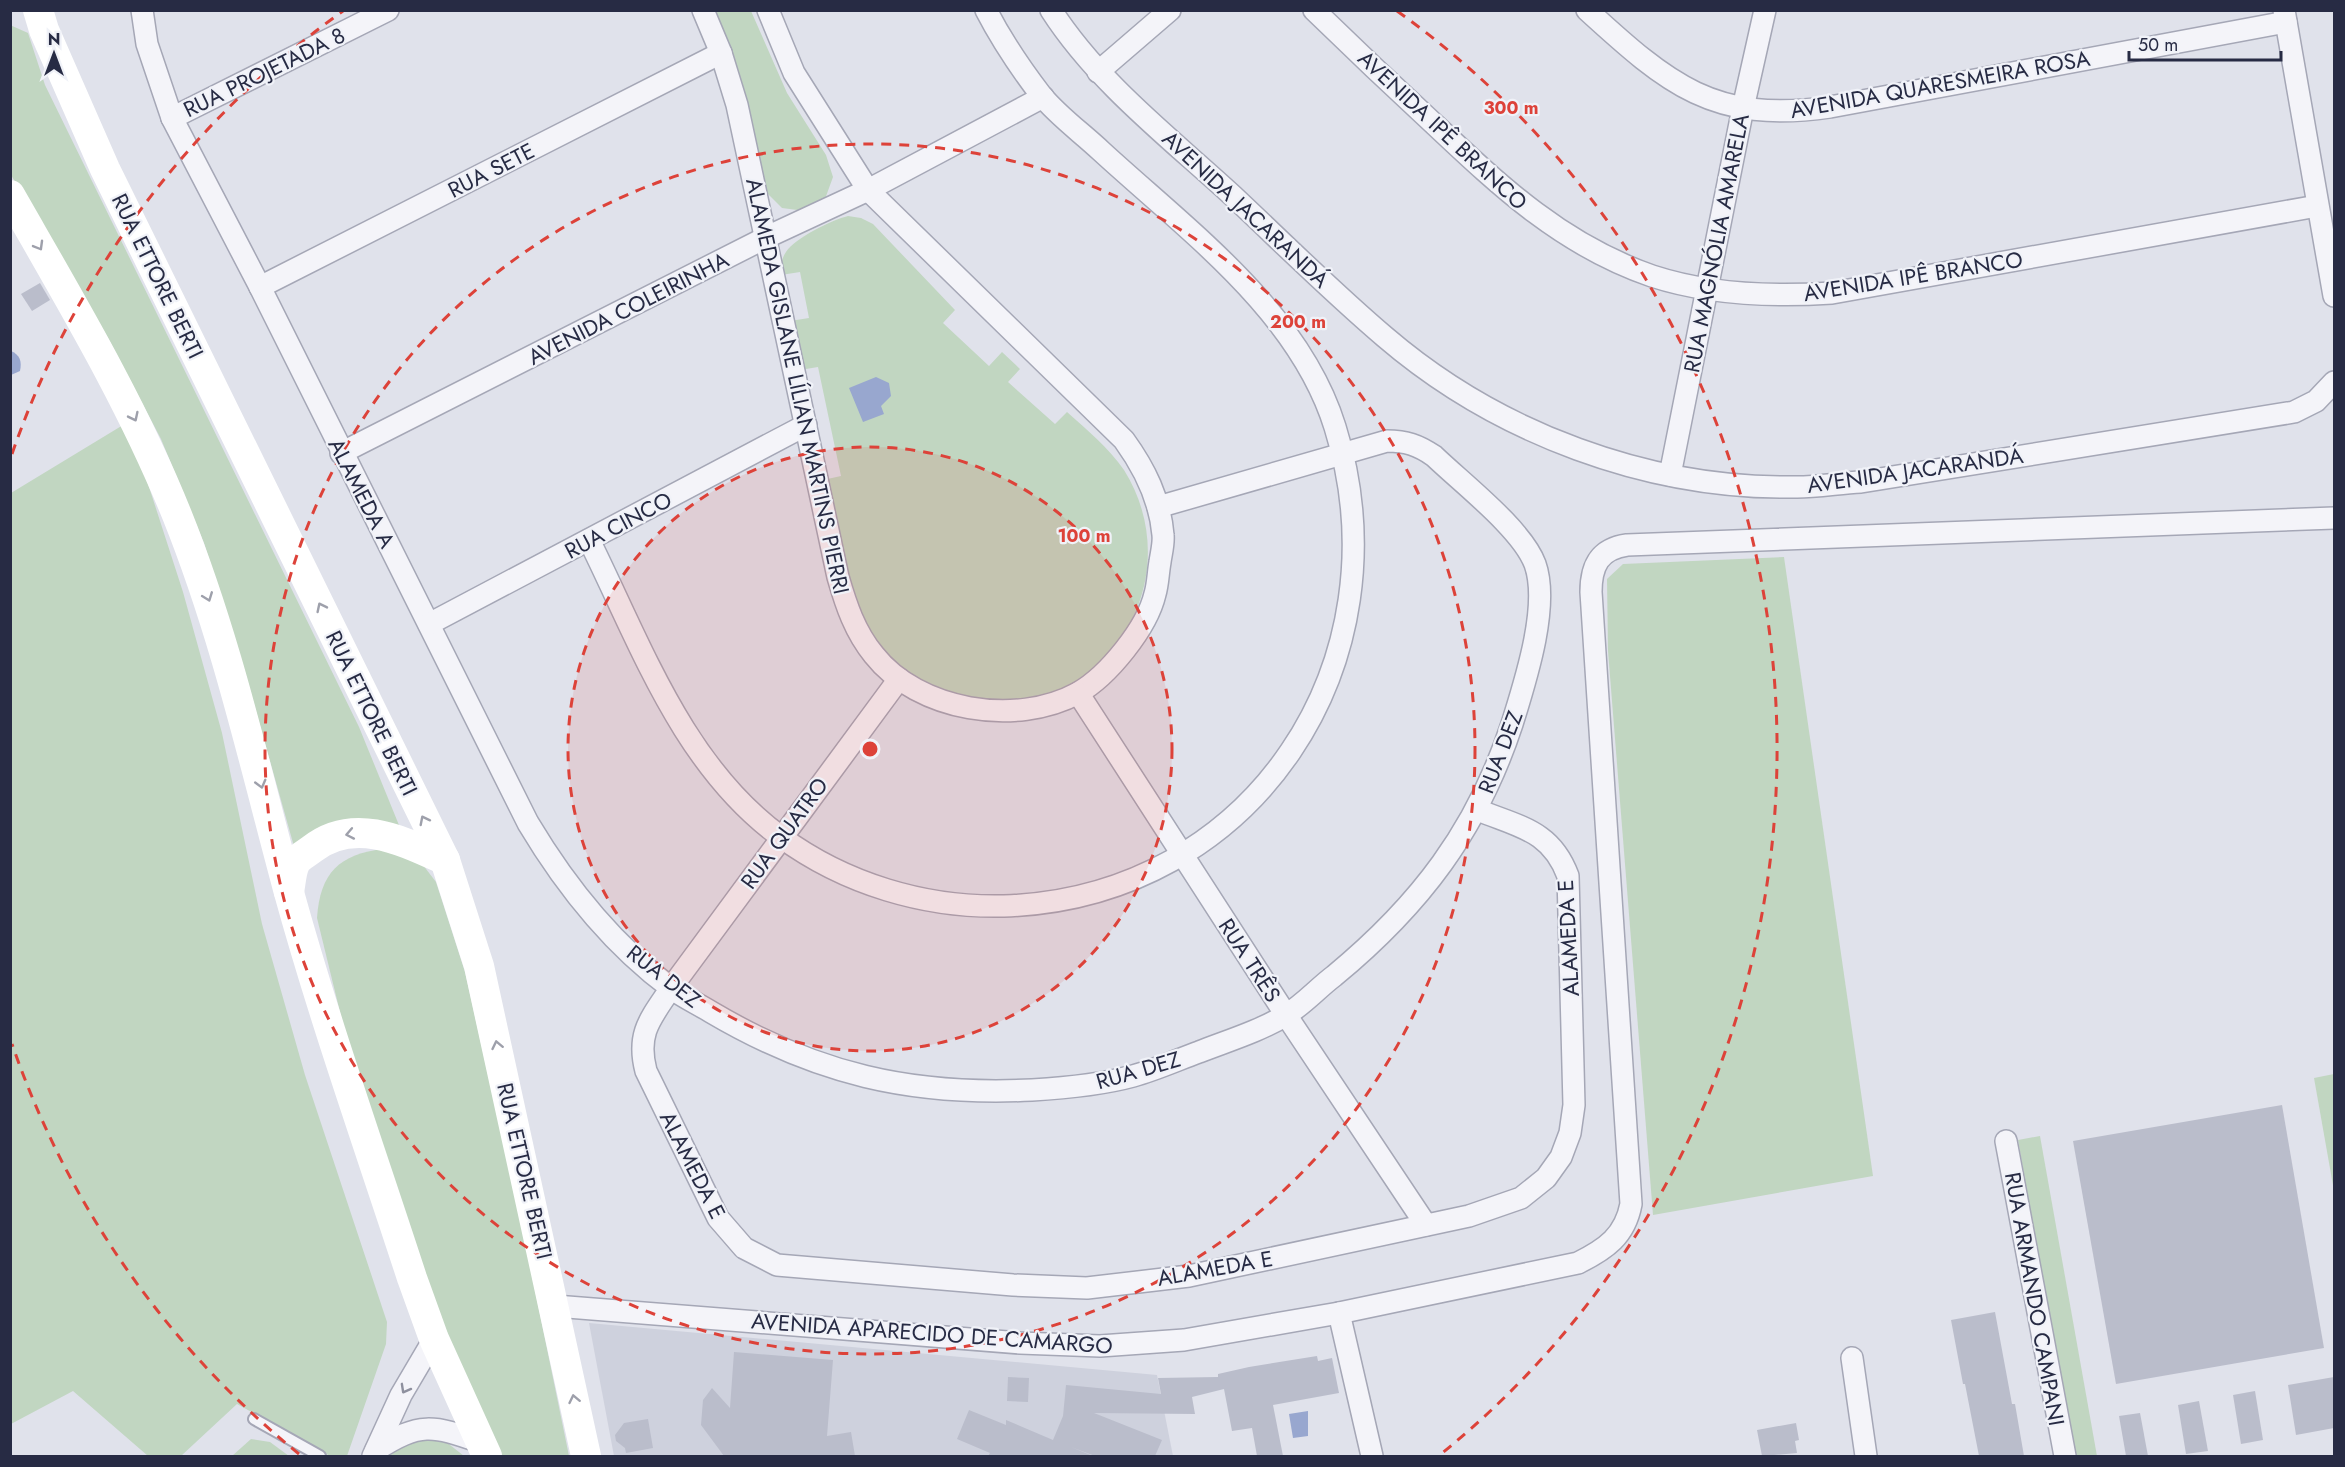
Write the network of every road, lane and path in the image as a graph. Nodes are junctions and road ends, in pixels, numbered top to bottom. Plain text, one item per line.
1 (38, 10) edge
2 (142, 10) edge
3 (388, 10) edge
4 (703, 10) edge
5 (768, 10) edge
6 (986, 10) edge
7 (1051, 10) edge
8 (1170, 10) edge
9 (1314, 10) edge
10 (1587, 10) edge
11 (1765, 10) edge
12 (2285, 16) edge
13 (721, 53) junction
14 (1098, 72) junction
15 (1043, 97) junction
16 (1743, 108) junction
17 (172, 118) junction
18 (868, 190) junction
19 (10, 195) edge
20 (2318, 206) junction
21 (767, 237) junction
22 (260, 287) junction
23 (1707, 289) junction
24 (2334, 296) edge
25 (2331, 387) edge
26 (806, 425) junction
27 (341, 453) junction
28 (1342, 454) junction
29 (1670, 475) junction
30 (1158, 507) junction
31 (2334, 518) edge
32 (589, 540) junction
33 (429, 624) junction
34 (899, 679) junction
35 (1078, 693) junction
36 (1478, 810) junction
37 (780, 837) junction
38 (1182, 855) junction
39 (445, 860) junction
40 (554, 866) joint
41 (289, 892) junction
42 (671, 988) junction
43 (1286, 1015) junction
44 (2006, 1141) dead end
45 (1426, 1225) junction
46 (555, 1306) junction
47 (1339, 1313) junction
48 (434, 1338) junction
49 (1852, 1358) dead end
50 (254, 1419) dead end
51 (484, 1449) edge
52 (374, 1453) edge
53 (320, 1456) edge
54 (585, 1456) edge
55 (1371, 1456) edge
56 (1866, 1456) edge
57 (2065, 1456) edge

39 -> 1 street, RUA ETTORE BERTI
2 - 17 street, ALAMEDA A
3 - 17 street, RUA PROJETADA 8
4 - 13 street, ALAMEDA GISLANE LÍLIAN MARTINS PIERRI
5 - 18 street, ALAMEDA GISLANE LÍLIAN MARTINS PIERRI
6 - 15 street
7 - 14 street, AVENIDA JACARANDÁ
8 - 14 street
9 - 23 street, AVENIDA IPÊ BRANCO
10 - 16 street, AVENIDA QUARESMEIRA ROSA
11 - 16 street, RUA MAGNÓLIA AMARELA
12 - 16 street, AVENIDA QUARESMEIRA ROSA
12 - 20 street
13 - 21 street, ALAMEDA GISLANE LÍLIAN MARTINS PIERRI
13 - 22 street, RUA SETE
14 - 29 street, AVENIDA JACARANDÁ
15 - 18 street, AVENIDA COLEIRINHA
15 - 28 street
16 - 23 street, RUA MAGNÓLIA AMARELA
17 - 22 street, ALAMEDA A
18 - 21 street, AVENIDA COLEIRINHA
18 - 30 street, ALAMEDA GISLANE LÍLIAN MARTINS PIERRI
19 -> 41 street
20 - 23 street, AVENIDA IPÊ BRANCO
20 - 24 street
21 - 26 street, ALAMEDA GISLANE LÍLIAN MARTINS PIERRI
21 - 27 street, AVENIDA COLEIRINHA
22 - 27 street, ALAMEDA A
23 - 29 street, RUA MAGNÓLIA AMARELA
25 - 29 street, AVENIDA JACARANDÁ
26 - 32 street, RUA CINCO
26 - 34 street, ALAMEDA GISLANE LÍLIAN MARTINS PIERRI
27 - 33 street, ALAMEDA A
28 - 30 street, RUA DEZ
28 - 36 street, RUA DEZ
28 - 38 street
30 - 35 street, ALAMEDA GISLANE LÍLIAN MARTINS PIERRI
31 - 47 street, AVENIDA APARECIDO DE CAMARGO
32 - 33 street, RUA CINCO
32 - 37 street
33 - 40 street, ALAMEDA A
34 - 35 street, ALAMEDA GISLANE LÍLIAN MARTINS PIERRI
34 - 37 street, RUA QUATRO
35 - 38 street, RUA TRÊS
36 - 43 street, RUA DEZ
36 - 45 street, ALAMEDA E
37 - 38 street
37 - 42 street, RUA QUATRO
38 - 43 street, RUA TRÊS
39 -> 41 street
46 -> 39 street, RUA ETTORE BERTI
40 - 42 street, RUA DEZ
41 - 48 street
42 - 43 street, RUA DEZ
42 - 45 street, ALAMEDA E
43 - 45 street, RUA TRÊS
44 - 57 street, RUA ARMANDO CAMPANI
46 - 47 street, AVENIDA APARECIDO DE CAMARGO
54 -> 46 street, RUA ETTORE BERTI
47 - 55 street
48 - 51 street
48 -> 52 street
49 - 56 street
50 - 53 lane
51 - 52 street

